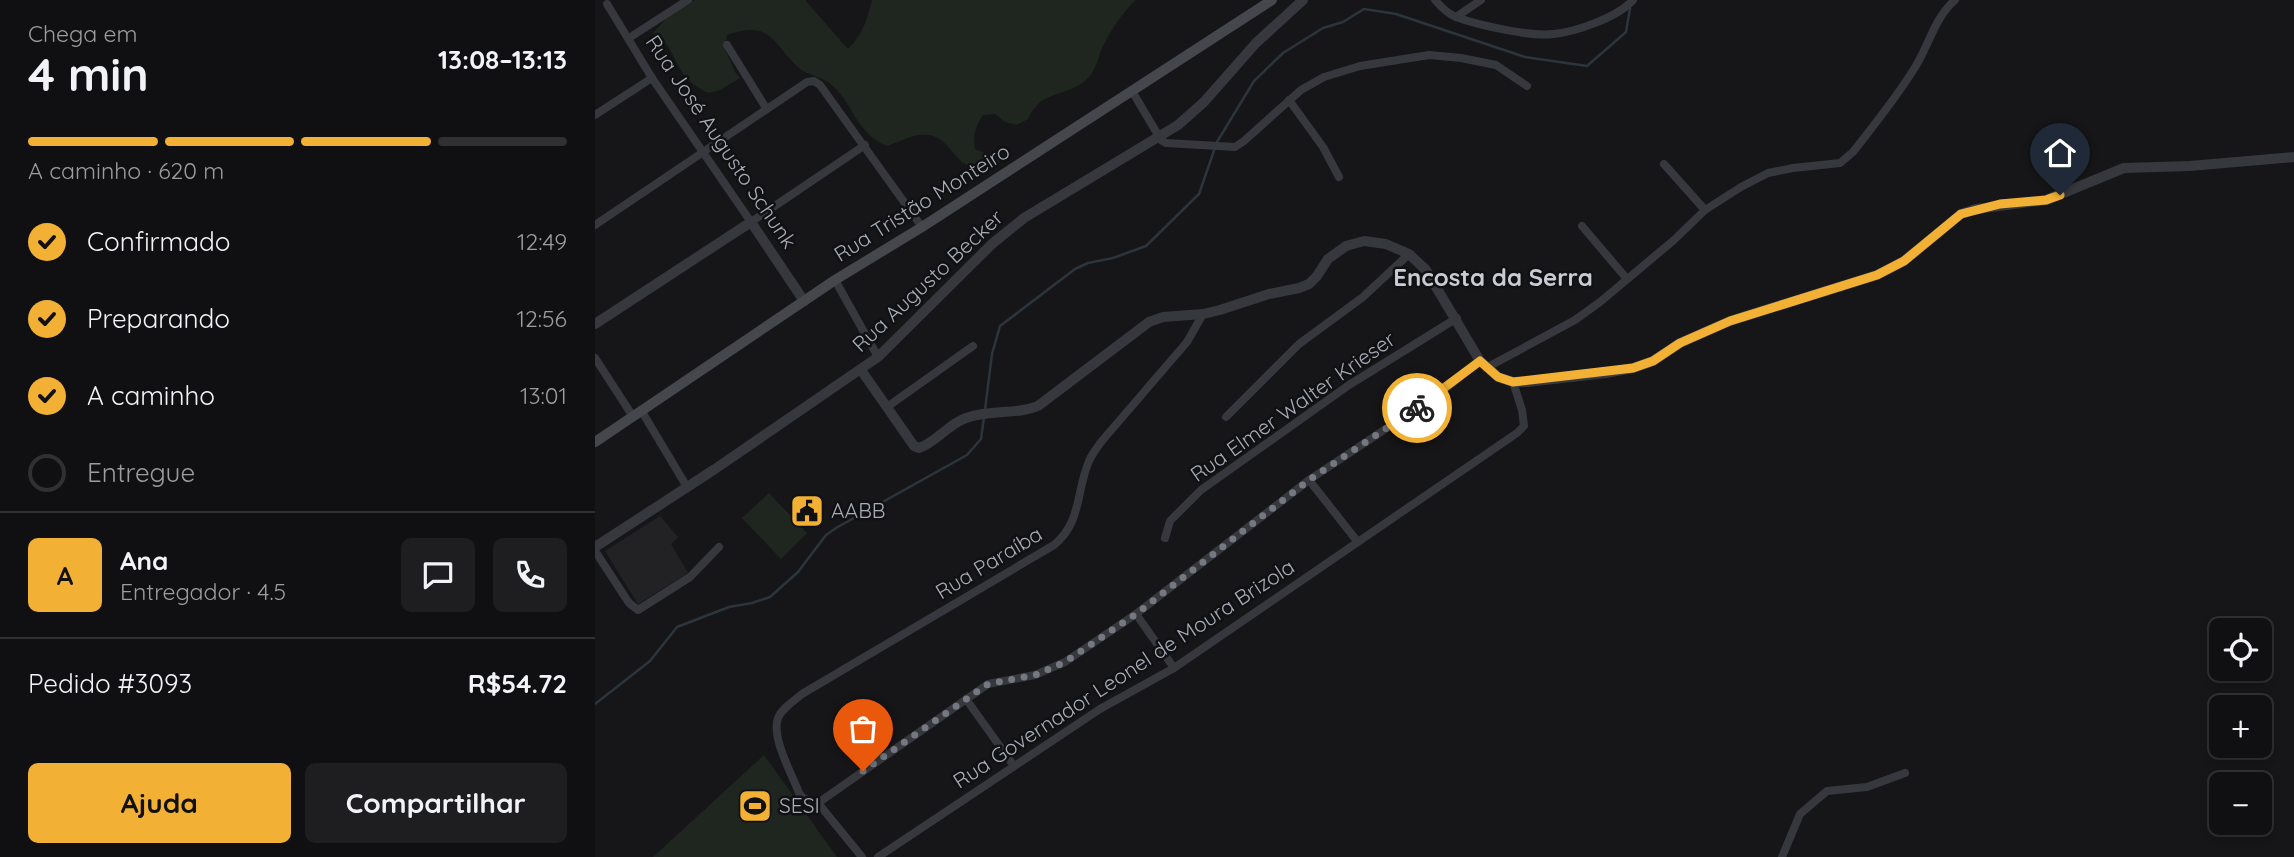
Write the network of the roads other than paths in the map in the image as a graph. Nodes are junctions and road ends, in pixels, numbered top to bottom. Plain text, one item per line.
1 (688, 0) edge
2 (1272, 0) edge
3 (1304, 0) edge
4 (1435, 0) edge
5 (1481, 0) edge
6 (1955, 0) edge
7 (1630, 3) edge
8 (607, 4) dead end
9 (1456, 17) junction
10 (629, 38) junction
11 (727, 45) dead end
12 (652, 78) junction
13 (1527, 86) dead end
14 (1132, 90) junction
15 (1289, 100) junction
16 (766, 108) junction
17 (595, 115) edge
18 (1159, 136) junction
19 (865, 145) junction
20 (702, 152) junction
21 (2294, 157) edge
22 (1664, 164) dead end
23 (1339, 177) dead end
24 (1705, 210) junction
25 (751, 222) junction
26 (595, 225) edge
27 (1582, 226) dead end
28 (922, 227) junction
29 (1409, 254) junction
30 (1627, 279) junction
31 (835, 280) junction
32 (804, 301) junction
33 (1203, 314) junction
34 (1457, 318) junction
35 (595, 324) edge
36 (973, 346) dead end
37 (878, 357) junction
38 (595, 358) edge
39 (1483, 364) junction
40 (861, 370) junction
41 (1513, 382) junction
42 (887, 407) junction
43 (637, 413) junction
44 (1226, 417) dead end
45 (595, 442) edge
46 (1309, 480) junction
47 (687, 487) junction
48 (1165, 538) dead end
49 (1357, 541) junction
50 (719, 547) dead end
51 (595, 549) edge
52 (1136, 614) junction
53 (1174, 668) junction
54 (966, 699) junction
55 (1014, 766) junction
56 (1905, 773) dead end
57 (818, 803) junction
58 (862, 857) edge
59 (878, 857) edge
60 (1782, 857) edge

1 - 10 street
2 - 14 main road, Rua Tristão Monteiro
3 - 18 street, Rua Augusto Becker
4 - 9 street
5 - 9 street
6 - 24 street
7 - 9 street
8 - 10 street, Rua José Augusto Schunk
10 - 12 street, Rua José Augusto Schunk
11 - 16 street
12 - 17 street
12 - 20 street, Rua José Augusto Schunk
13 - 15 street
14 - 18 street
14 - 28 main road, Rua Tristão Monteiro
15 - 18 street
15 - 23 street
16 - 19 street
16 - 20 street
18 - 37 street, Rua Augusto Becker
19 - 25 street
19 - 28 street
20 - 25 street, Rua José Augusto Schunk
20 - 26 street
21 - 41 street
22 - 24 street
24 - 30 street
25 - 32 street, Rua José Augusto Schunk
25 - 35 street
27 - 30 street
28 - 31 main road, Rua Tristão Monteiro
29 - 33 street
29 - 34 street
29 - 44 street
30 - 39 street
31 - 32 main road, Rua Tristão Monteiro
31 - 37 street
32 - 43 main road, Rua Tristão Monteiro
33 - 42 street
33 - 57 street, Rua Paraíba
34 - 39 street
34 - 48 street, Rua Elmer Walter Krieser
36 - 42 street
37 - 40 street, Rua Augusto Becker
38 - 43 street
39 - 41 street
39 - 46 street
40 - 42 street
40 - 47 street, Rua Augusto Becker
41 - 49 street, Rua Governador Leonel de Moura Brizola
43 - 45 main road, Rua Tristão Monteiro
43 - 47 street
46 - 49 street
46 - 52 street
47 - 51 street, Rua Augusto Becker
49 - 53 street, Rua Governador Leonel de Moura Brizola
50 - 51 street
52 - 53 street
52 - 54 street
53 - 55 street, Rua Governador Leonel de Moura Brizola
54 - 55 street
54 - 57 street
55 - 59 street, Rua Governador Leonel de Moura Brizola
56 - 60 street
57 - 58 street

